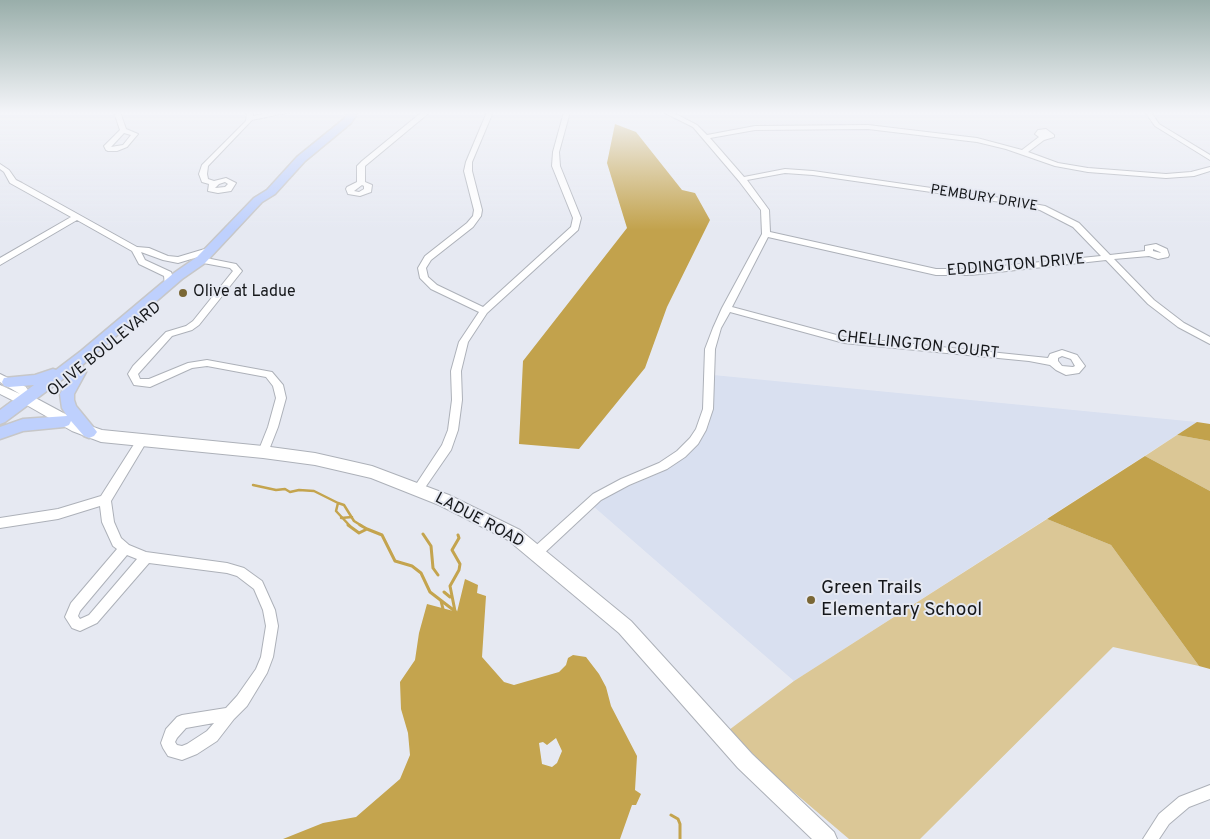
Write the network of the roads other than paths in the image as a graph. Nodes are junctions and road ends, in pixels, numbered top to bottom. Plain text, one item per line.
1 (217, 151) edge
2 (311, 151) edge
3 (378, 151) edge
4 (473, 151) edge
5 (556, 151) edge
6 (719, 151) edge
7 (1018, 151) edge
8 (1024, 151) edge
9 (1199, 151) edge
10 (1022, 153) junction
11 (1210, 158) edge
12 (0, 166) edge
13 (1210, 169) edge
14 (742, 179) junction
15 (214, 183) dead end
16 (361, 183) dead end
17 (76, 217) junction
18 (766, 234) junction
19 (214, 248) junction
20 (135, 249) junction
21 (0, 250) edge
22 (1150, 253) dead end
23 (10, 256) junction
24 (1110, 257) junction
25 (201, 260) junction
26 (0, 262) edge
27 (169, 285) junction
28 (726, 308) junction
29 (484, 311) junction
30 (1210, 341) edge
31 (1053, 362) dead end
32 (75, 369) junction
33 (3, 383) edge
34 (32, 401) junction
35 (0, 418) edge
36 (64, 421) junction
37 (0, 432) edge
38 (89, 432) junction
39 (142, 441) junction
40 (263, 452) junction
41 (418, 489) junction
42 (105, 500) junction
43 (0, 523) edge
44 (125, 549) junction
45 (536, 552) junction
46 (146, 557) junction
47 (229, 714) dead end
48 (1210, 792) edge
49 (827, 839) edge
50 (1150, 839) edge

1 - 15 street
2 - 19 main road, OLIVE BOULEVARD
3 - 16 street
4 - 29 street
5 - 29 street
6 - 14 street
7 - 10 street
8 - 10 street
9 - 11 street
10 - 13 street
12 - 17 street
14 - 18 street
14 - 24 street, PEMBURY DRIVE
17 - 20 street
17 - 23 street
18 - 24 street, EDDINGTON DRIVE
18 - 28 street
19 - 20 street
19 - 25 main road, OLIVE BOULEVARD
20 - 27 street
21 - 23 street
22 - 24 street, EDDINGTON DRIVE
23 - 26 street
24 - 30 street, PEMBURY DRIVE
25 - 27 main road, OLIVE BOULEVARD
25 - 32 main road, OLIVE BOULEVARD
25 - 40 street
27 - 32 main road, OLIVE BOULEVARD
28 - 31 street, CHELLINGTON COURT
28 - 45 street
29 - 41 street
32 - 33 main road
32 - 34 main road, OLIVE BOULEVARD
32 - 38 main road
33 - 34 street
34 - 35 main road, OLIVE BOULEVARD
34 - 36 main road, LADUE ROAD
34 - 37 main road, OLIVE BOULEVARD
36 - 37 main road
36 - 38 main road, LADUE ROAD
38 - 39 main road, LADUE ROAD
39 - 40 main road, LADUE ROAD
39 - 42 street
40 - 41 main road, LADUE ROAD
41 - 45 main road, LADUE ROAD
42 - 43 street
42 - 44 street
44 - 46 street
44 - 46 street
45 - 49 main road, LADUE ROAD
46 - 47 street
48 - 50 street

